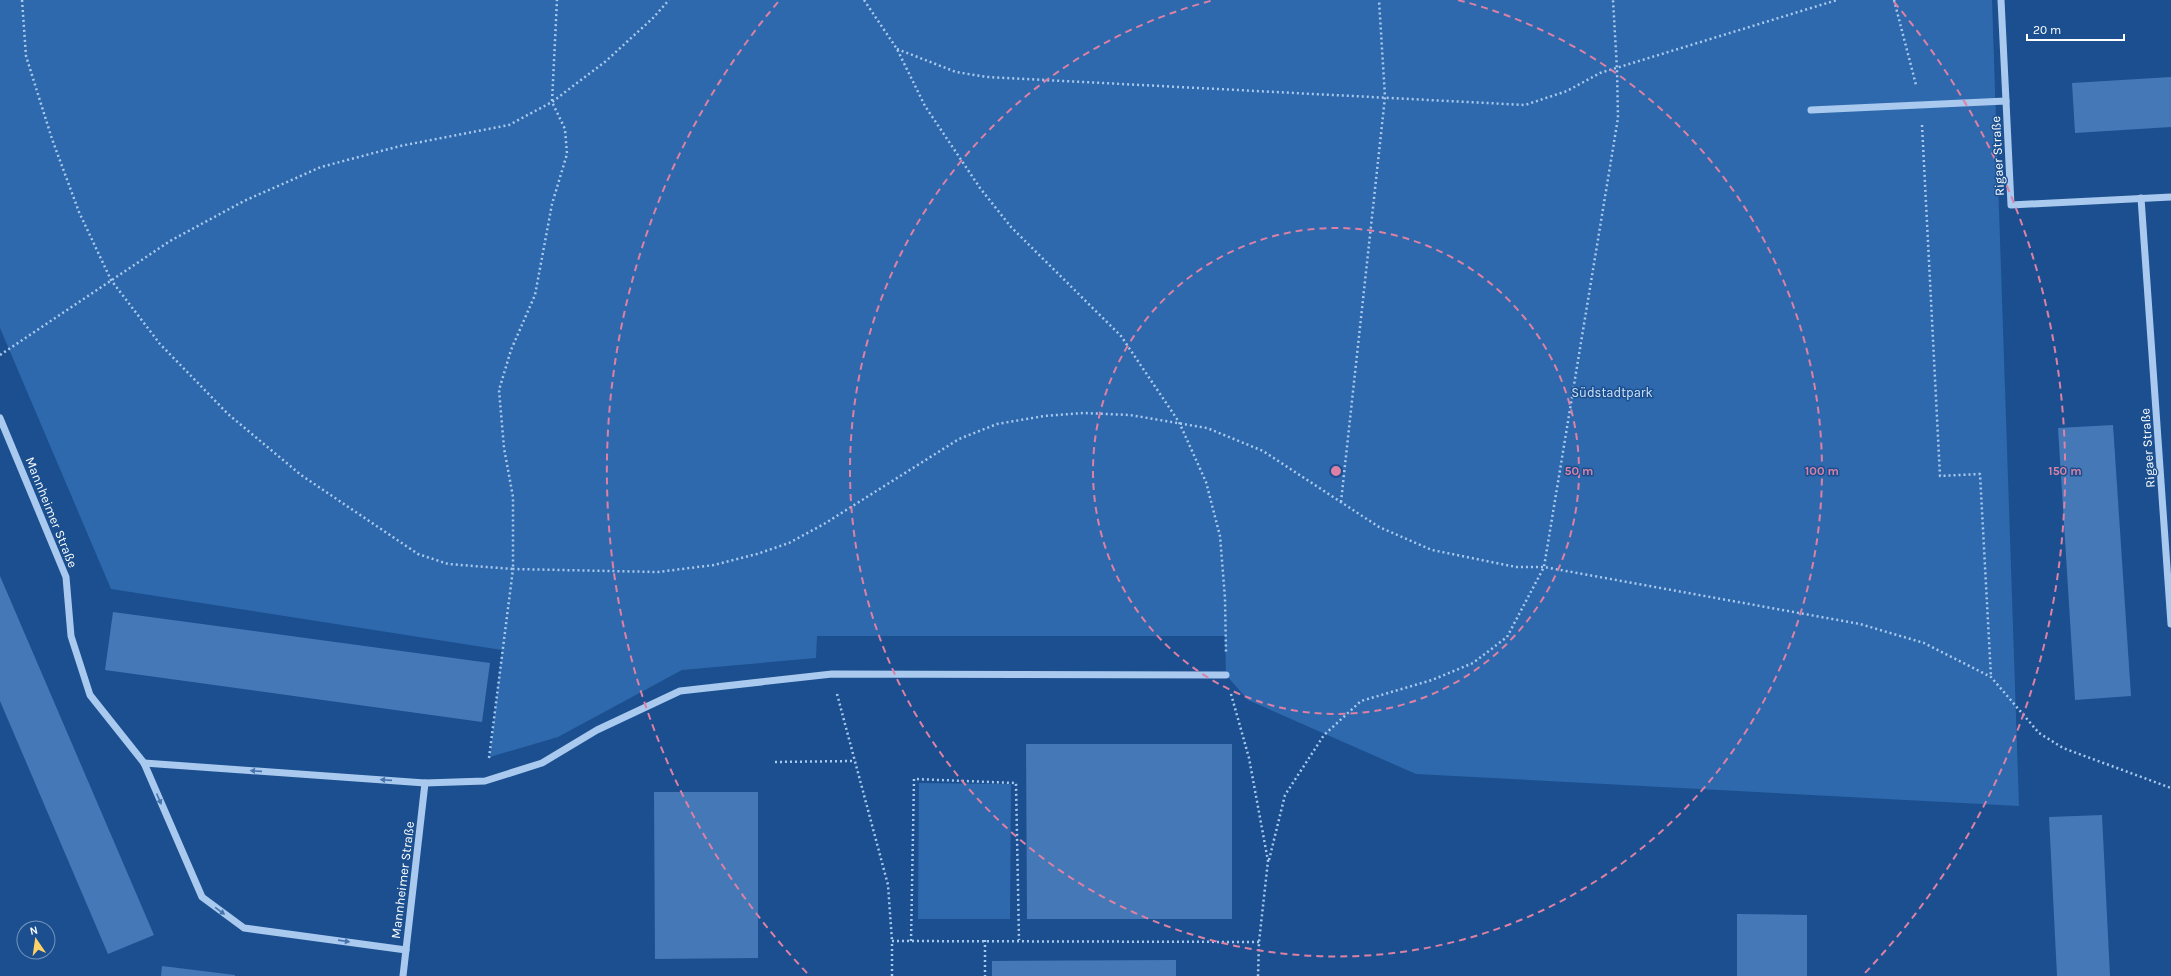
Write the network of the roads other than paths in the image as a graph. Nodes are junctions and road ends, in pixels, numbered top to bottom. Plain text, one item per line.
1 (2001, 0) edge
2 (2006, 101) junction
3 (1810, 110) dead end
4 (2171, 197) edge
5 (2141, 198) junction
6 (0, 418) edge
7 (2171, 624) edge
8 (1226, 675) road end
9 (144, 763) junction
10 (425, 783) junction
11 (406, 950) junction
12 (403, 976) edge

1 - 2 street
2 - 3 street, Rigaer Straße
2 - 5 street, Rigaer Straße
4 - 5 street, Rigaer Straße
5 - 7 street, Rigaer Straße
6 - 9 street, Mannheimer Straße
8 - 10 street
10 -> 9 street
9 -> 11 street, Mannheimer Straße
10 - 11 street, Mannheimer Straße
11 - 12 street

